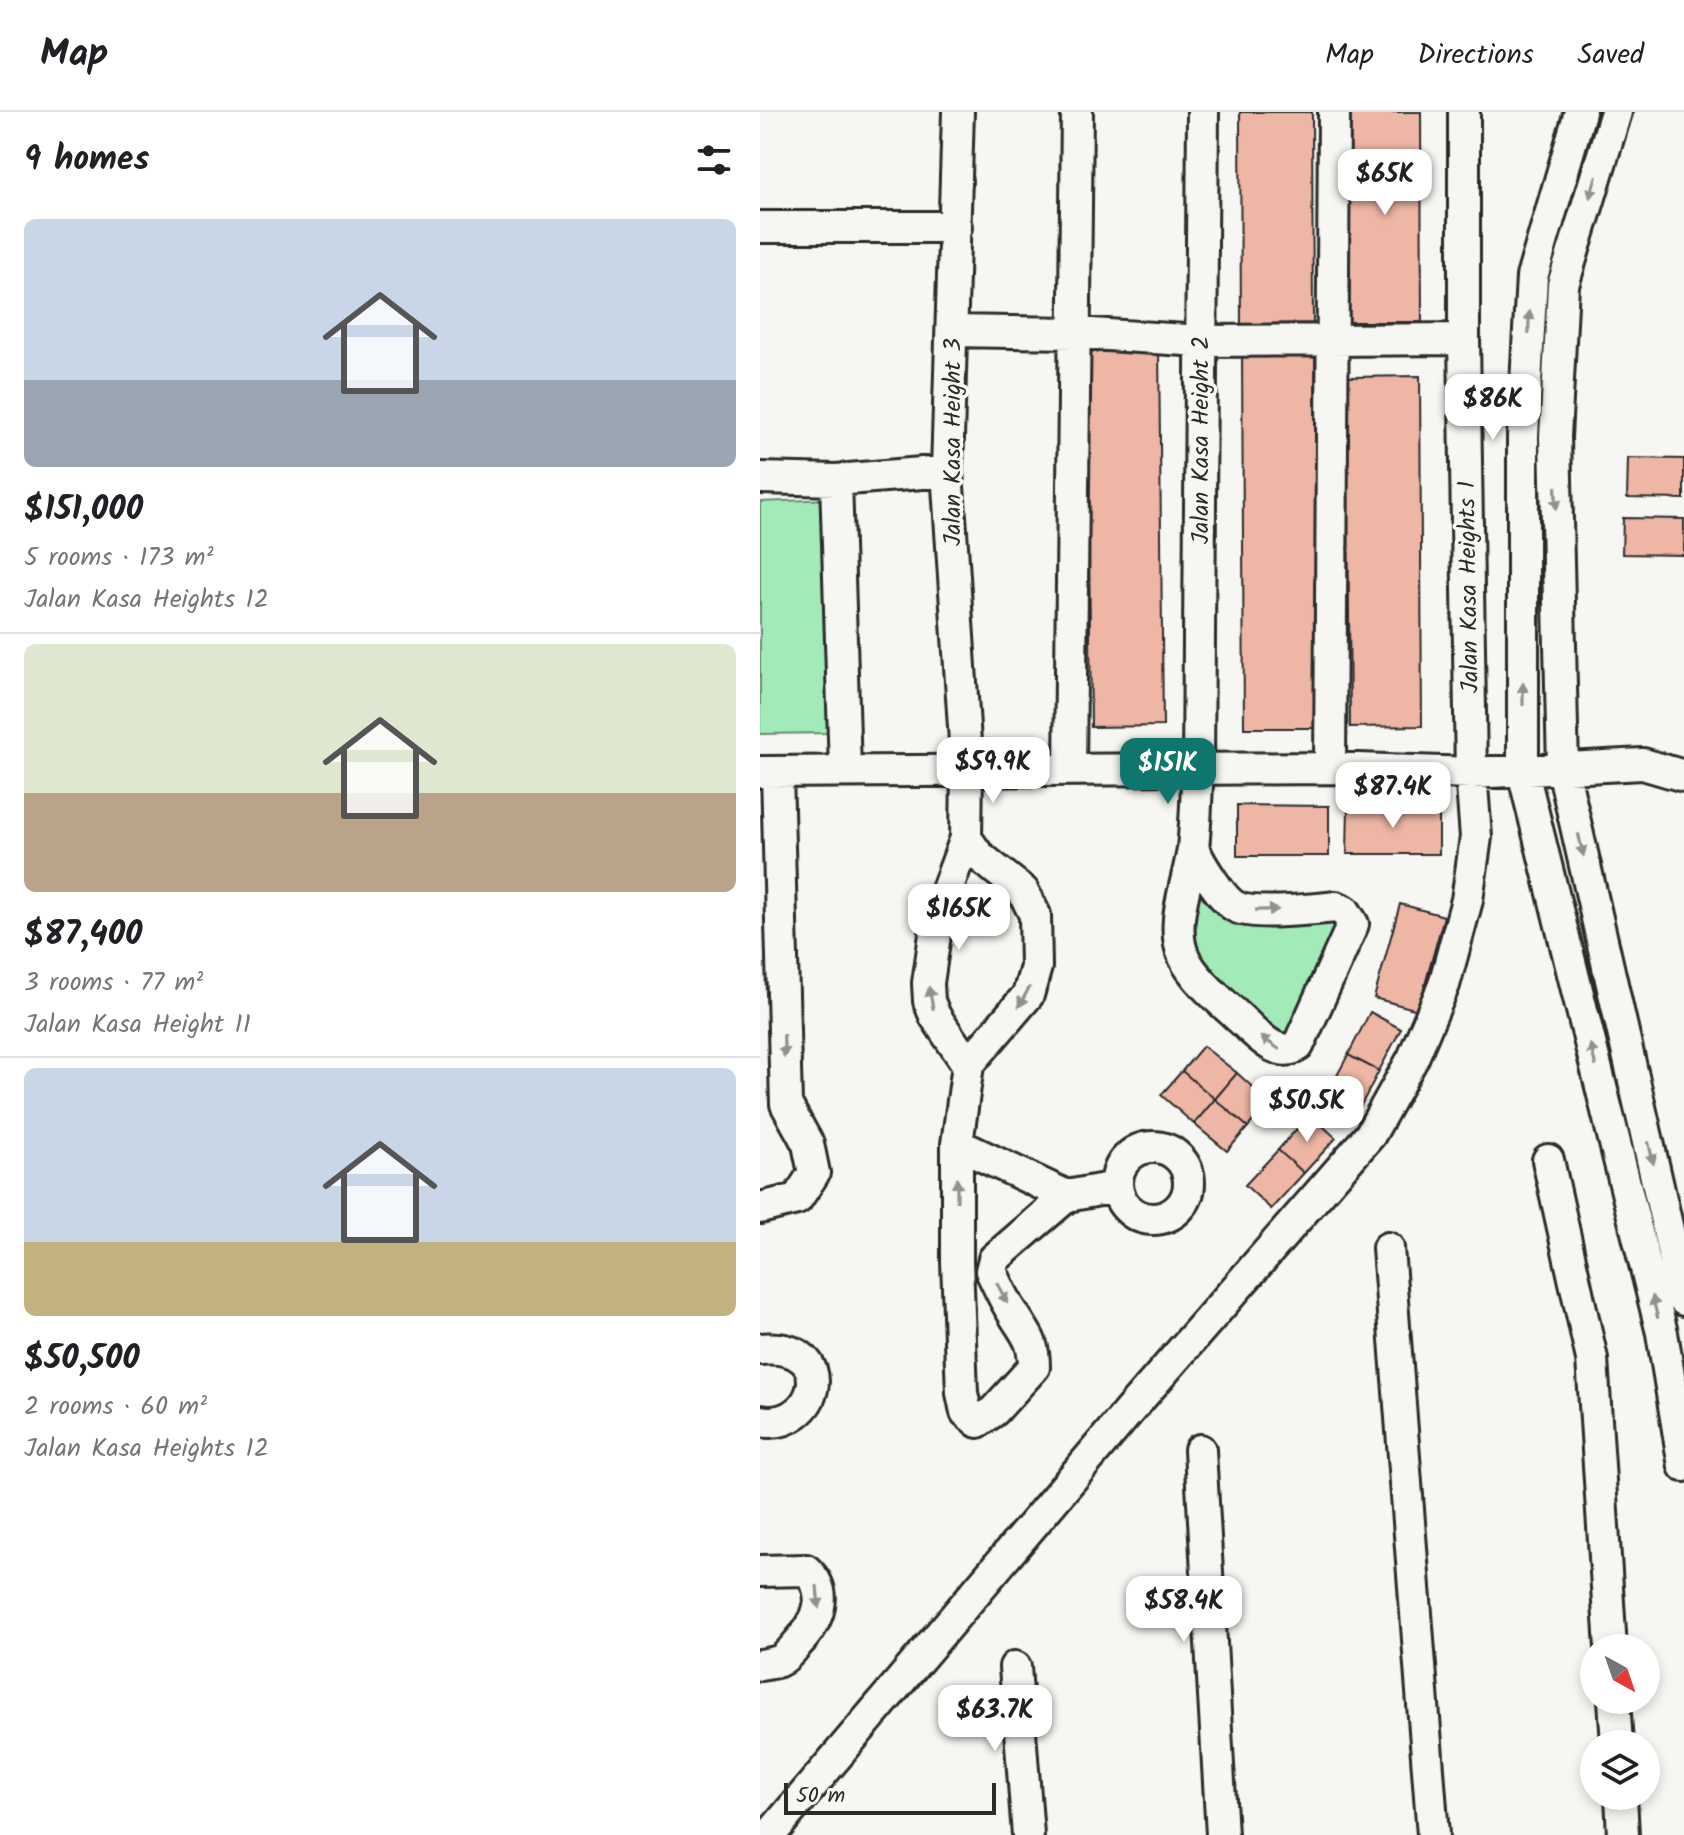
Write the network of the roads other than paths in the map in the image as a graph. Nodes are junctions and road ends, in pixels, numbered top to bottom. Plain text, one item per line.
1 (958, 112) edge
2 (1077, 112) edge
3 (1203, 112) edge
4 (1334, 112) edge
5 (1464, 112) edge
6 (1580, 112) edge
7 (1616, 112) edge
8 (760, 227) edge
9 (956, 227) junction
10 (952, 331) junction
11 (1076, 333) junction
12 (1464, 339) junction
13 (1333, 340) junction
14 (1201, 341) junction
15 (947, 471) junction
16 (760, 478) edge
17 (836, 480) junction
18 (1198, 768) junction
19 (1330, 768) junction
20 (1563, 769) junction
21 (845, 770) junction
22 (1070, 770) junction
23 (768, 772) edge
24 (967, 772) junction
25 (1523, 772) junction
26 (1471, 773) junction
27 (1684, 776) edge
28 (966, 838) junction
29 (1193, 847) junction
30 (770, 878) edge
31 (968, 1065) junction
32 (773, 1106) edge
33 (957, 1144) junction
34 (1548, 1160) dead end
35 (1116, 1187) dead end
36 (1067, 1196) junction
37 (760, 1208) edge
38 (1388, 1248) dead end
39 (994, 1259) junction
40 (957, 1261) junction
41 (1684, 1300) edge
42 (760, 1349) edge
43 (760, 1421) edge
44 (1200, 1450) dead end
45 (1684, 1466) edge
46 (760, 1571) edge
47 (1610, 1634) edge
48 (760, 1665) edge
49 (1015, 1667) dead end
50 (1622, 1810) edge
51 (770, 1835) edge
52 (1028, 1835) edge
53 (1222, 1835) edge
54 (1433, 1835) edge
55 (1623, 1835) edge

1 - 9 street, Jalan Kasa Height 3
2 - 11 street
3 - 14 street, Jalan Kasa Height 2
4 - 13 street
5 - 12 street, Jalan Kasa Heights 1
25 -> 6 street
7 -> 20 street
8 - 9 street
9 - 10 street, Jalan Kasa Height 3
10 - 11 street
10 - 15 street, Jalan Kasa Height 3
11 - 14 street
11 - 22 street
12 - 13 street
12 - 26 street, Jalan Kasa Heights 1
13 - 14 street
13 - 19 street
14 - 18 street, Jalan Kasa Height 2
15 - 17 street
15 - 24 street, Jalan Kasa Height 3
16 - 17 street
17 - 21 street
18 - 19 street
18 - 22 street
18 - 29 street, Jalan Kasa Height 2
19 - 26 street
20 - 25 street
20 - 27 street
20 -> 41 street
21 - 23 street
21 - 24 street
22 - 24 street
23 - 30 street
24 - 28 street, Jalan Kasa Height 3
25 - 26 street
45 -> 25 street
26 - 51 street, Jalan Kasa Heights 1
31 -> 28 street, Jalan Kasa Height 3
28 -> 31 street
29 -> 29 street, Jalan Kasa Height 2
30 -> 32 street
31 - 33 street
32 - 37 street
33 - 36 street
40 -> 33 street
34 - 47 street
35 - 36 street
36 - 39 street
38 - 54 street
39 - 40 street
39 -> 40 street
42 - 43 street
44 - 53 street
46 -> 48 street
49 - 52 street
50 - 55 street

